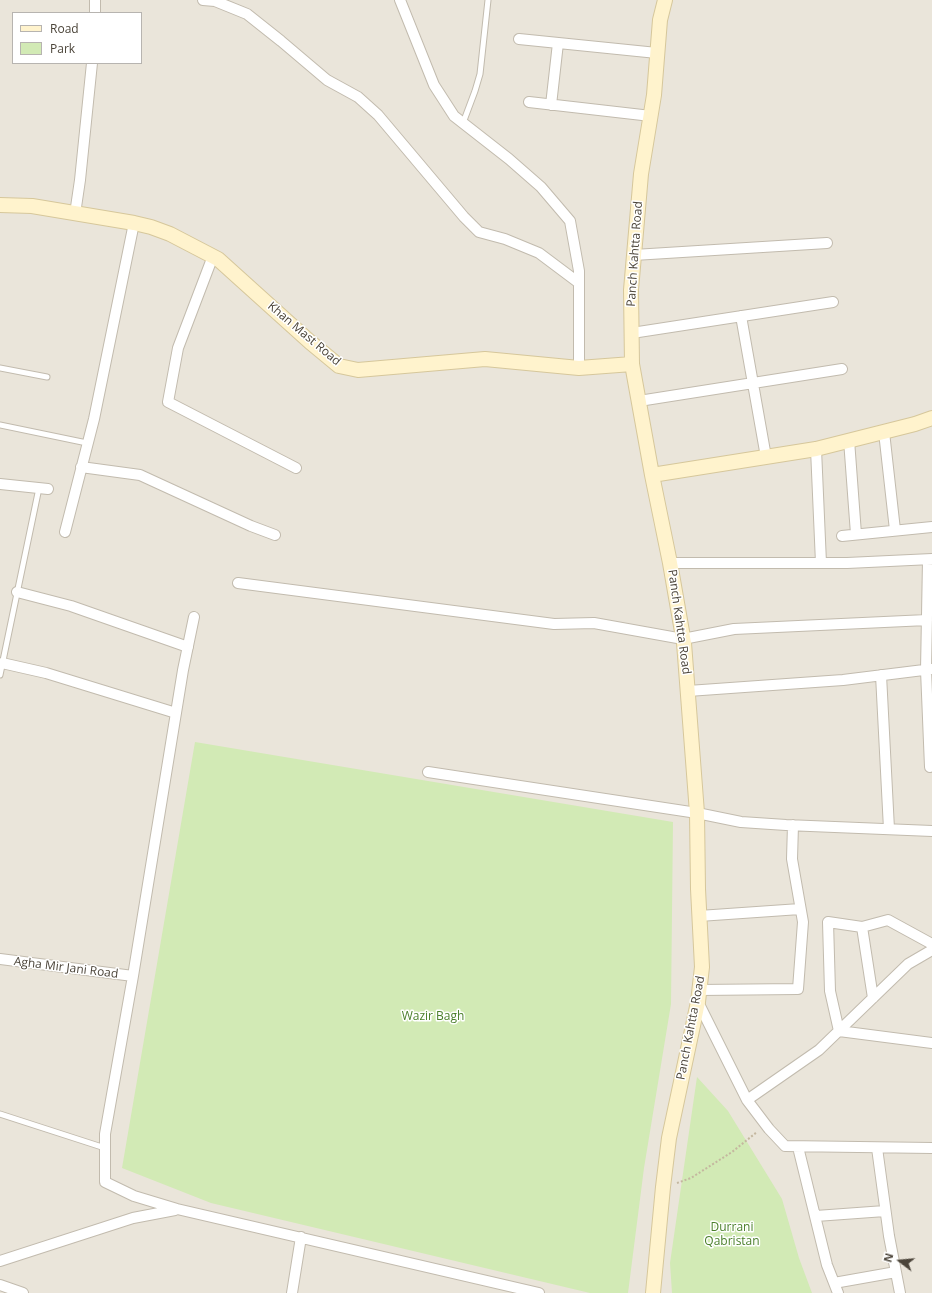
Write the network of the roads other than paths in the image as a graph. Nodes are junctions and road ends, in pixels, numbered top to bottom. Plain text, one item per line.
1 (95, 0) edge
2 (203, 0) edge
3 (400, 0) edge
4 (488, 0) edge
5 (665, 0) edge
6 (94, 12) edge
7 (519, 39) dead end
8 (558, 43) junction
9 (657, 53) junction
10 (92, 64) edge
11 (529, 102) dead end
12 (551, 105) junction
13 (651, 116) junction
14 (463, 123) junction
15 (0, 205) edge
16 (75, 214) junction
17 (134, 222) junction
18 (827, 243) dead end
19 (634, 255) junction
20 (213, 256) junction
21 (579, 283) junction
22 (834, 302) dead end
23 (741, 316) junction
24 (632, 333) junction
25 (632, 364) junction
26 (0, 368) edge
27 (579, 368) junction
28 (842, 369) dead end
29 (46, 377) dead end
30 (753, 383) junction
31 (639, 401) junction
32 (932, 418) edge
33 (0, 425) edge
34 (884, 432) junction
35 (850, 440) junction
36 (87, 443) junction
37 (816, 449) junction
38 (766, 457) junction
39 (81, 466) junction
40 (296, 468) dead end
41 (652, 475) junction
42 (0, 484) edge
43 (44, 489) joint
44 (932, 527) edge
45 (895, 530) junction
46 (64, 532) dead end
47 (856, 534) junction
48 (275, 535) dead end
49 (842, 536) dead end
50 (930, 560) edge
51 (670, 563) junction
52 (821, 563) junction
53 (238, 583) dead end
54 (17, 592) junction
55 (194, 617) dead end
56 (927, 620) junction
57 (683, 639) junction
58 (188, 647) junction
59 (2, 663) junction
60 (929, 670) edge
61 (0, 675) edge
62 (881, 675) junction
63 (688, 691) junction
64 (176, 713) junction
65 (930, 768) dead end
66 (428, 772) dead end
67 (697, 813) junction
68 (793, 826) junction
69 (889, 829) junction
70 (932, 831) edge
71 (800, 909) junction
72 (699, 916) junction
73 (862, 927) junction
74 (932, 944) edge
75 (932, 950) edge
76 (0, 959) edge
77 (133, 976) junction
78 (698, 996) junction
79 (873, 998) junction
80 (839, 1031) junction
81 (932, 1043) edge
82 (748, 1100) junction
83 (0, 1114) edge
84 (798, 1147) junction
85 (105, 1148) junction
86 (877, 1148) junction
87 (932, 1148) edge
88 (177, 1209) junction
89 (885, 1212) junction
90 (816, 1216) junction
91 (301, 1237) junction
92 (0, 1261) edge
93 (896, 1272) junction
94 (834, 1283) junction
95 (0, 1285) edge
96 (23, 1293) edge
97 (292, 1293) edge
98 (539, 1293) edge
99 (653, 1293) edge
100 (838, 1293) edge
101 (900, 1293) edge

1 - 6 street
2 - 21 street
3 - 14 street
4 - 14 lane
5 - 9 street, Panch Kahtta Road
7 - 8 street
8 - 9 street
8 - 12 street
9 - 13 street, Panch Kahtta Road
10 - 16 street
11 - 12 street
12 - 13 street
13 - 19 street, Panch Kahtta Road
14 - 21 street
15 - 16 street, Khan Mast Road
16 - 17 street, Khan Mast Road
17 - 20 street, Khan Mast Road
17 - 36 street
18 - 19 street
19 - 24 street, Panch Kahtta Road
20 - 27 street, Khan Mast Road
20 - 40 street
21 - 27 street
22 - 23 street
23 - 24 street
23 - 30 street
24 - 25 street, Panch Kahtta Road
25 - 27 street, Khan Mast Road
25 - 31 street, Panch Kahtta Road
26 - 29 lane
28 - 30 street
30 - 31 street
30 - 38 street
31 - 41 street, Panch Kahtta Road
32 - 34 street
33 - 36 lane
34 - 35 street
34 - 45 street
35 - 37 street
35 - 47 street
36 - 39 street
37 - 38 street
37 - 52 street
38 - 41 street
39 - 46 street
39 - 48 street
41 - 51 street, Panch Kahtta Road
42 - 43 street
43 - 54 lane
44 - 45 street
45 - 47 street
47 - 49 street
50 - 52 street
50 - 56 street
51 - 52 street
51 - 57 street, Panch Kahtta Road
53 - 57 street
54 - 58 street
54 - 59 lane
55 - 58 street
56 - 57 street
56 - 60 street
57 - 63 street, Panch Kahtta Road
58 - 64 street
59 - 61 lane
59 - 64 street
60 - 62 street
60 - 65 street
62 - 63 street
62 - 69 street
63 - 67 street, Panch Kahtta Road
64 - 77 street
66 - 67 street
67 - 68 street
67 - 72 street, Panch Kahtta Road
68 - 69 street
68 - 71 street
69 - 70 street
71 - 72 street
71 - 78 street
72 - 78 street, Panch Kahtta Road
73 - 74 street
73 - 79 street
73 - 80 street
75 - 79 street
76 - 77 street, Agha Mir Jani Road
77 - 85 street
78 - 82 street
78 - 99 street, Panch Kahtta Road
79 - 80 street
80 - 81 street
80 - 82 street
82 - 84 street
83 - 85 lane
84 - 86 street
84 - 90 street
85 - 88 street
86 - 87 street
86 - 89 street
88 - 91 street
88 - 92 street
89 - 90 street
89 - 93 street
90 - 94 street
91 - 97 street
91 - 98 street
93 - 94 street
93 - 101 street
94 - 100 street
95 - 96 street

